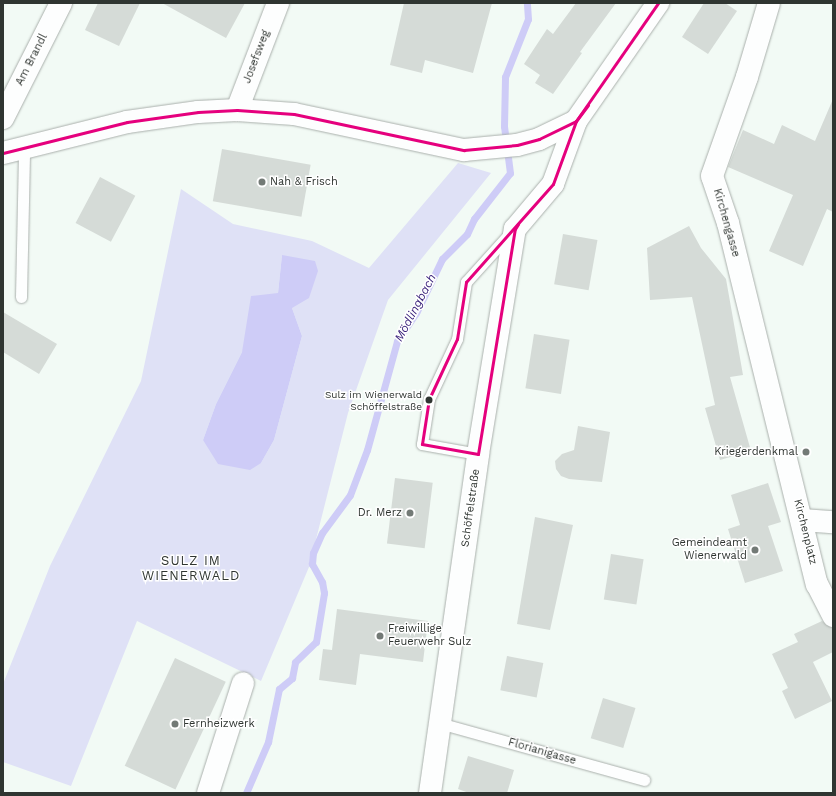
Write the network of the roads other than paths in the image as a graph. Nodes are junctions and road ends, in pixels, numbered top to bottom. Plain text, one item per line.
1 (60, 3) edge
2 (278, 3) edge
3 (658, 3) edge
4 (769, 3) edge
5 (237, 110) junction
6 (3, 118) edge
7 (576, 121) junction
8 (24, 148) junction
9 (3, 153) edge
10 (515, 229) junction
11 (21, 297) dead end
12 (783, 446) joint
13 (478, 454) junction
14 (802, 520) junction
15 (833, 522) edge
16 (833, 616) edge
17 (243, 683) dead end
18 (440, 723) junction
19 (644, 780) dead end
20 (208, 793) edge
21 (430, 793) edge

1 - 6 street, Am Brandl
2 - 5 street, Josefsweg
3 - 7 street
4 - 12 street, Kirchengasse
5 - 7 street
5 - 8 street
7 - 10 street
8 - 9 street
8 - 11 lane
10 - 13 street, Schöffelstraße
10 - 13 lane
12 - 14 street, Kirchenplatz
13 - 18 street, Schöffelstraße
14 - 15 street
14 - 16 street, Kirchenplatz
17 - 20 street
18 - 19 lane, Florianigasse
18 - 21 street, Schöffelstraße

